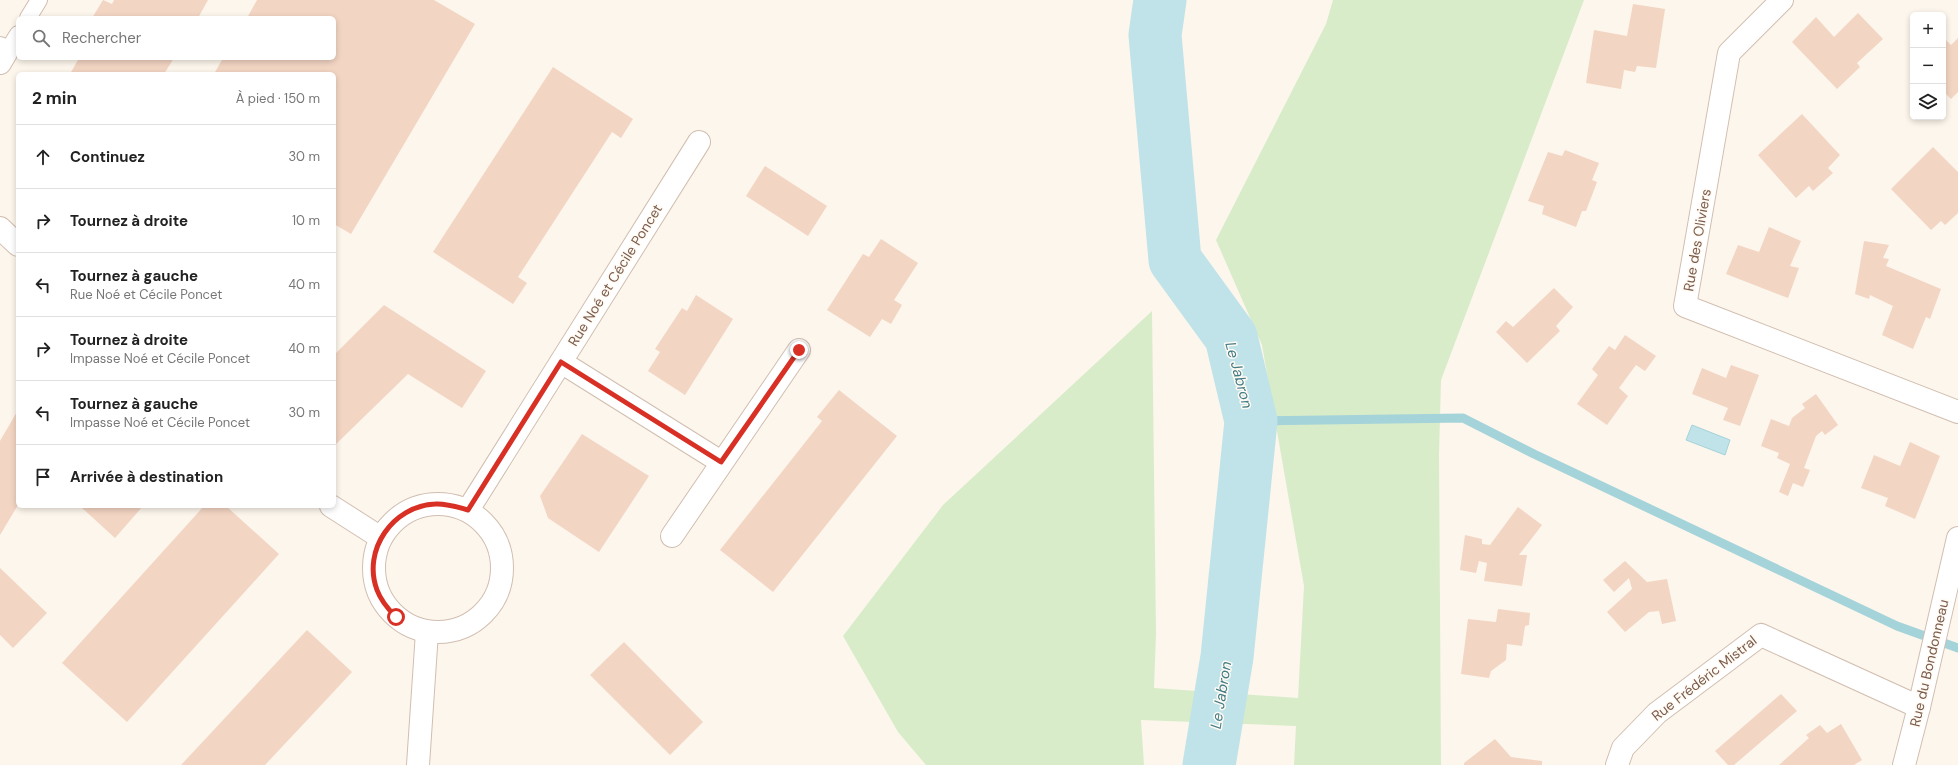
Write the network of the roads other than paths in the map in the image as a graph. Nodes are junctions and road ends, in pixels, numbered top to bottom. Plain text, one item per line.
1 (39, 0) edge
2 (1782, 0) edge
3 (29, 16) edge
4 (16, 37) edge
5 (2, 55) edge
6 (699, 142) dead end
7 (0, 228) edge
8 (16, 243) edge
9 (799, 350) dead end
10 (561, 362) junction
11 (1958, 412) edge
12 (721, 462) junction
13 (334, 508) edge
14 (468, 510) junction
15 (672, 536) dead end
16 (381, 538) junction
17 (1958, 538) edge
18 (427, 632) junction
19 (1919, 707) junction
20 (418, 765) edge
21 (1617, 765) edge
22 (1904, 765) edge

1 - 3 lane
2 - 11 street, Rue des Oliviers
4 - 5 lane
6 - 10 street, Rue Noé et Cécile Poncet
7 - 8 street
9 - 12 street
10 - 12 street
10 - 14 street, Rue Noé et Cécile Poncet
12 - 15 street
13 - 16 street
14 - 16 street
14 - 18 street
16 - 18 street
17 - 19 street, Rue du Bondonneau
18 - 20 street
19 - 21 street, Rue Frédéric Mistral
19 - 22 street, Rue du Bondonneau

